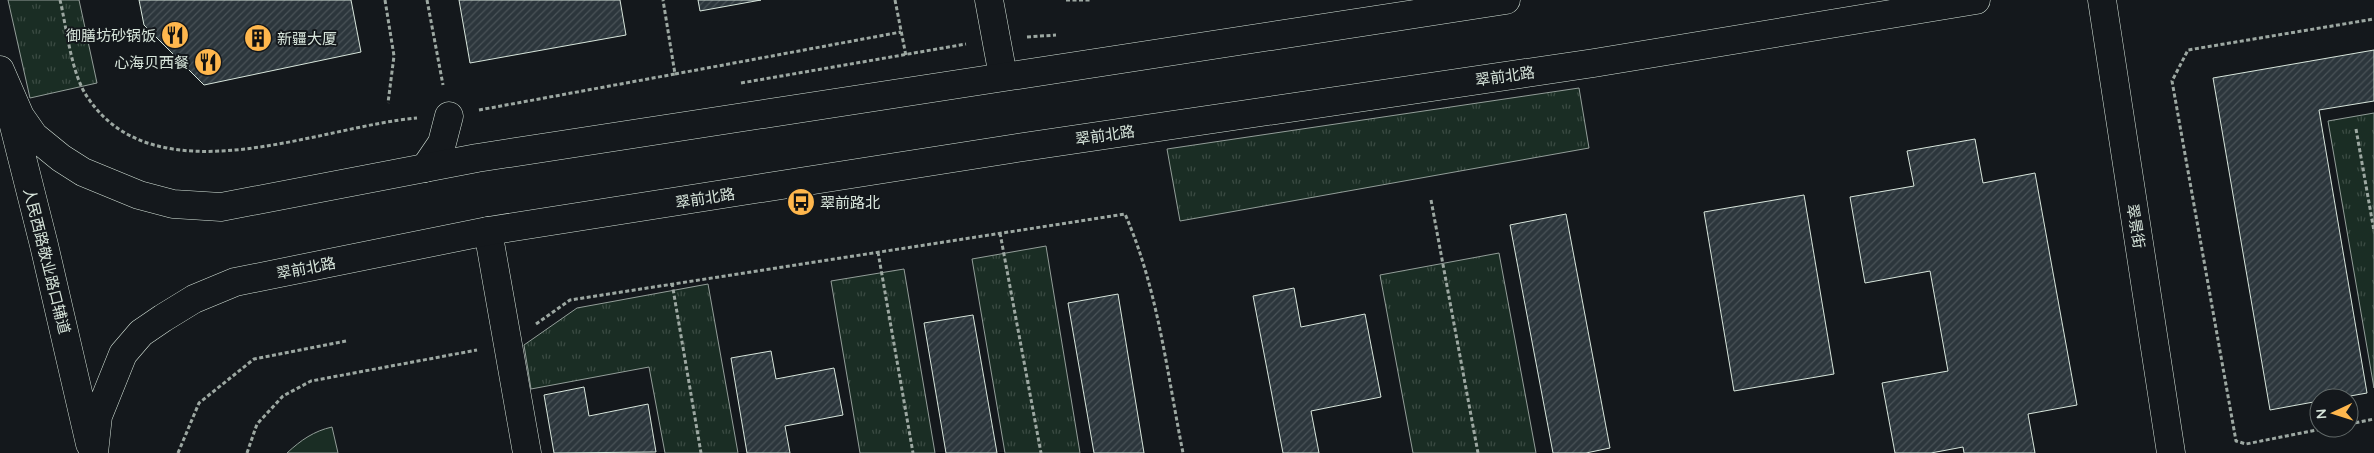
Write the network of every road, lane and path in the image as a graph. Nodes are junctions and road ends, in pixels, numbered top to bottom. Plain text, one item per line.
1 (60, 0) edge
2 (385, 0) edge
3 (427, 0) edge
4 (662, 0) edge
5 (895, 0) edge
6 (989, 0) edge
7 (1066, 0) edge
8 (1091, 0) edge
9 (1506, 0) edge
10 (1976, 0) edge
11 (2102, 0) edge
12 (2374, 19) edge
13 (901, 32) junction
14 (1061, 35) dead end
15 (996, 39) junction
16 (905, 54) junction
17 (0, 70) edge
18 (675, 74) junction
19 (1003, 76) junction
20 (739, 83) dead end
21 (912, 90) junction
22 (388, 103) dead end
23 (449, 116) junction
24 (2356, 129) dead end
25 (477, 158) junction
26 (425, 168) junction
27 (1431, 200) dead end
28 (488, 232) junction
29 (2374, 232) edge
30 (1000, 233) junction
31 (878, 252) junction
32 (672, 283) junction
33 (346, 341) dead end
34 (507, 344) junction
35 (2374, 419) edge
36 (2359, 422) edge
37 (2309, 432) edge
38 (93, 453) edge
39 (178, 453) edge
40 (246, 453) edge
41 (527, 453) edge
42 (701, 453) edge
43 (913, 453) edge
44 (1041, 453) edge
45 (1183, 453) edge
46 (1478, 453) edge
47 (2171, 453) edge

1 - 23 path
2 - 22 path
3 - 23 path
4 - 18 path
5 - 13 path
6 - 15 main road
7 - 8 path
9 - 19 main road
10 - 28 main road, 翠前北路
11 - 47 main road, 翠景街
12 - 37 path
13 - 16 path
13 - 18 path
14 - 15 path
15 - 16 path
15 - 19 main road
16 - 20 path
16 - 21 path
17 - 26 main road
17 - 38 main road, 人民西路敬业路口辅道
18 - 23 path
19 - 21 main road
21 - 25 main road
23 - 25 main road
23 - 26 main road
24 - 29 path
25 - 26 main road
27 - 46 path
28 - 34 main road
28 - 38 main road, 翠前北路
30 - 31 path
30 - 44 path
30 - 45 path
31 - 32 path
31 - 43 path
32 - 34 path
32 - 42 path
33 - 39 path
34 - 40 path
34 - 41 main road
35 - 36 path

